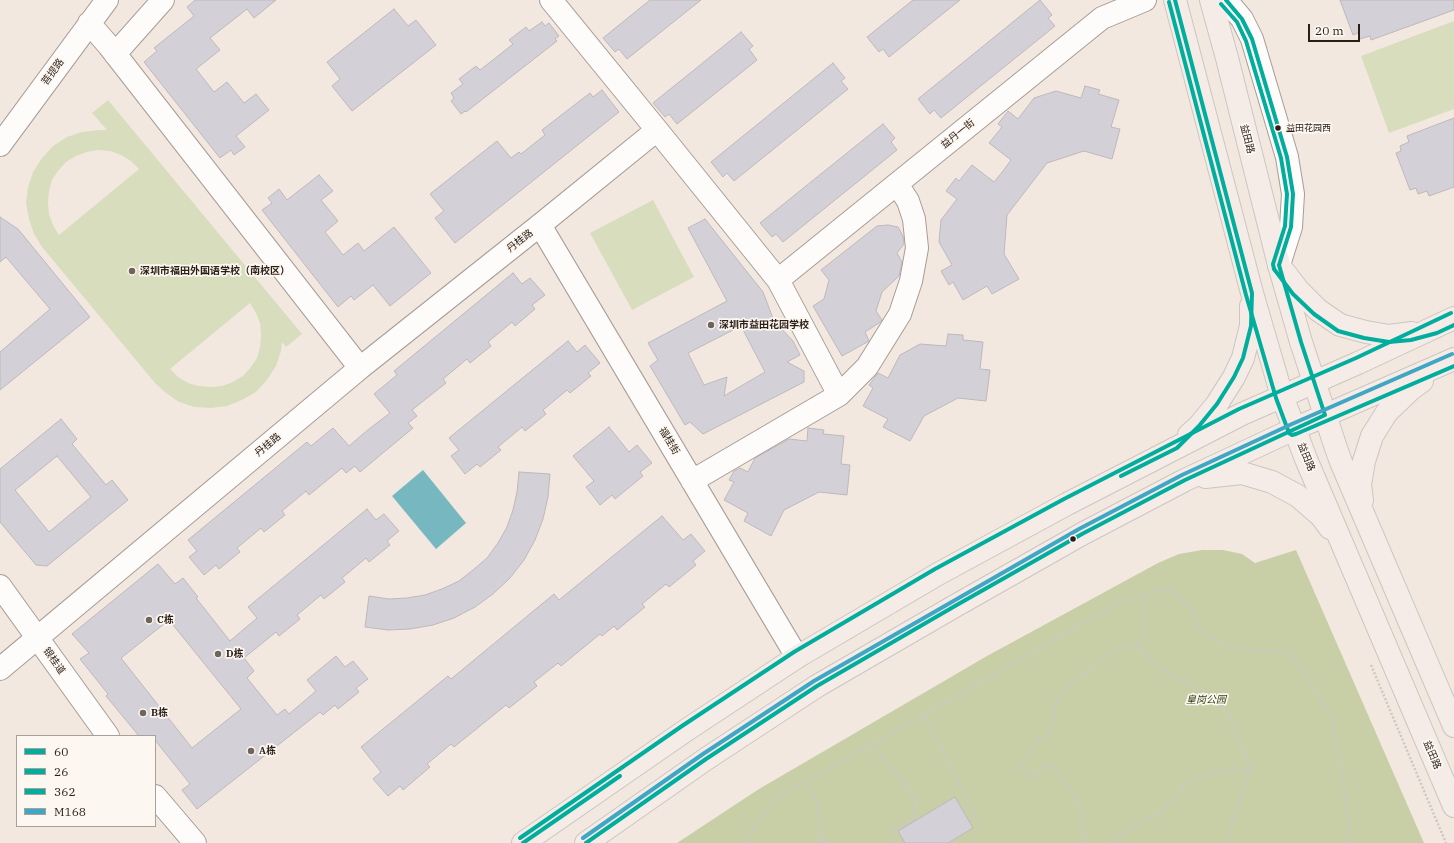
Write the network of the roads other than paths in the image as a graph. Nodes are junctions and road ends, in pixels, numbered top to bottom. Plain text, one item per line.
1 (107, 0) edge
2 (162, 0) edge
3 (551, 0) edge
4 (1145, 0) edge
5 (1175, 0) edge
6 (1211, 0) edge
7 (1226, 0) edge
8 (89, 23) junction
9 (116, 54) junction
10 (657, 130) junction
11 (0, 145) edge
12 (897, 184) junction
13 (540, 225) junction
14 (1279, 265) junction
15 (778, 280) junction
16 (1252, 293) junction
17 (1454, 318) edge
18 (1435, 327) junction
19 (1450, 361) edge
20 (360, 368) junction
21 (1314, 382) junction
22 (839, 395) junction
23 (1282, 396) junction
24 (1325, 415) junction
25 (1294, 429) junction
26 (1177, 448) junction
27 (1185, 480) junction
28 (692, 481) junction
29 (1365, 517) junction
30 (1343, 545) junction
31 (0, 586) edge
32 (37, 637) junction
33 (797, 657) junction
34 (0, 669) edge
35 (1454, 726) edge
36 (107, 735) edge
37 (156, 797) edge
38 (1454, 806) edge
39 (195, 843) edge
40 (523, 843) edge
41 (586, 843) edge

1 - 8 street, 菩提路
2 - 9 street
3 - 10 street
4 - 12 street, 益丹一街
5 - 16 main road, 益田路
6 - 14 main road, 益田路
7 - 14 street
8 - 9 street
8 - 11 street, 菩提路
9 - 20 street
10 - 13 street, 丹桂路
10 - 15 street
12 - 15 street, 益丹一街
12 - 22 street
13 - 20 street, 丹桂路
13 - 28 street, 福桂街
14 - 18 main road
14 - 21 main road, 益田路
15 - 22 street
16 - 23 main road, 益田路
16 - 26 main road
17 - 18 main road
18 - 21 main road
19 - 24 main road
19 - 29 main road
20 - 32 street, 丹桂路
21 - 23 main road
21 - 24 main road, 益田路
22 - 28 street
23 - 25 main road, 益田路
23 - 26 main road
24 - 25 main road
24 - 29 main road, 益田路
25 - 27 main road
25 - 30 main road, 益田路
26 - 33 main road
27 - 30 main road
27 - 41 main road
28 - 33 street, 福桂街
29 - 35 main road, 益田路
30 - 38 main road, 益田路
31 - 32 street, 银桂道
32 - 34 street, 丹桂路
32 - 36 street, 银桂道
33 - 40 main road
37 - 39 street

